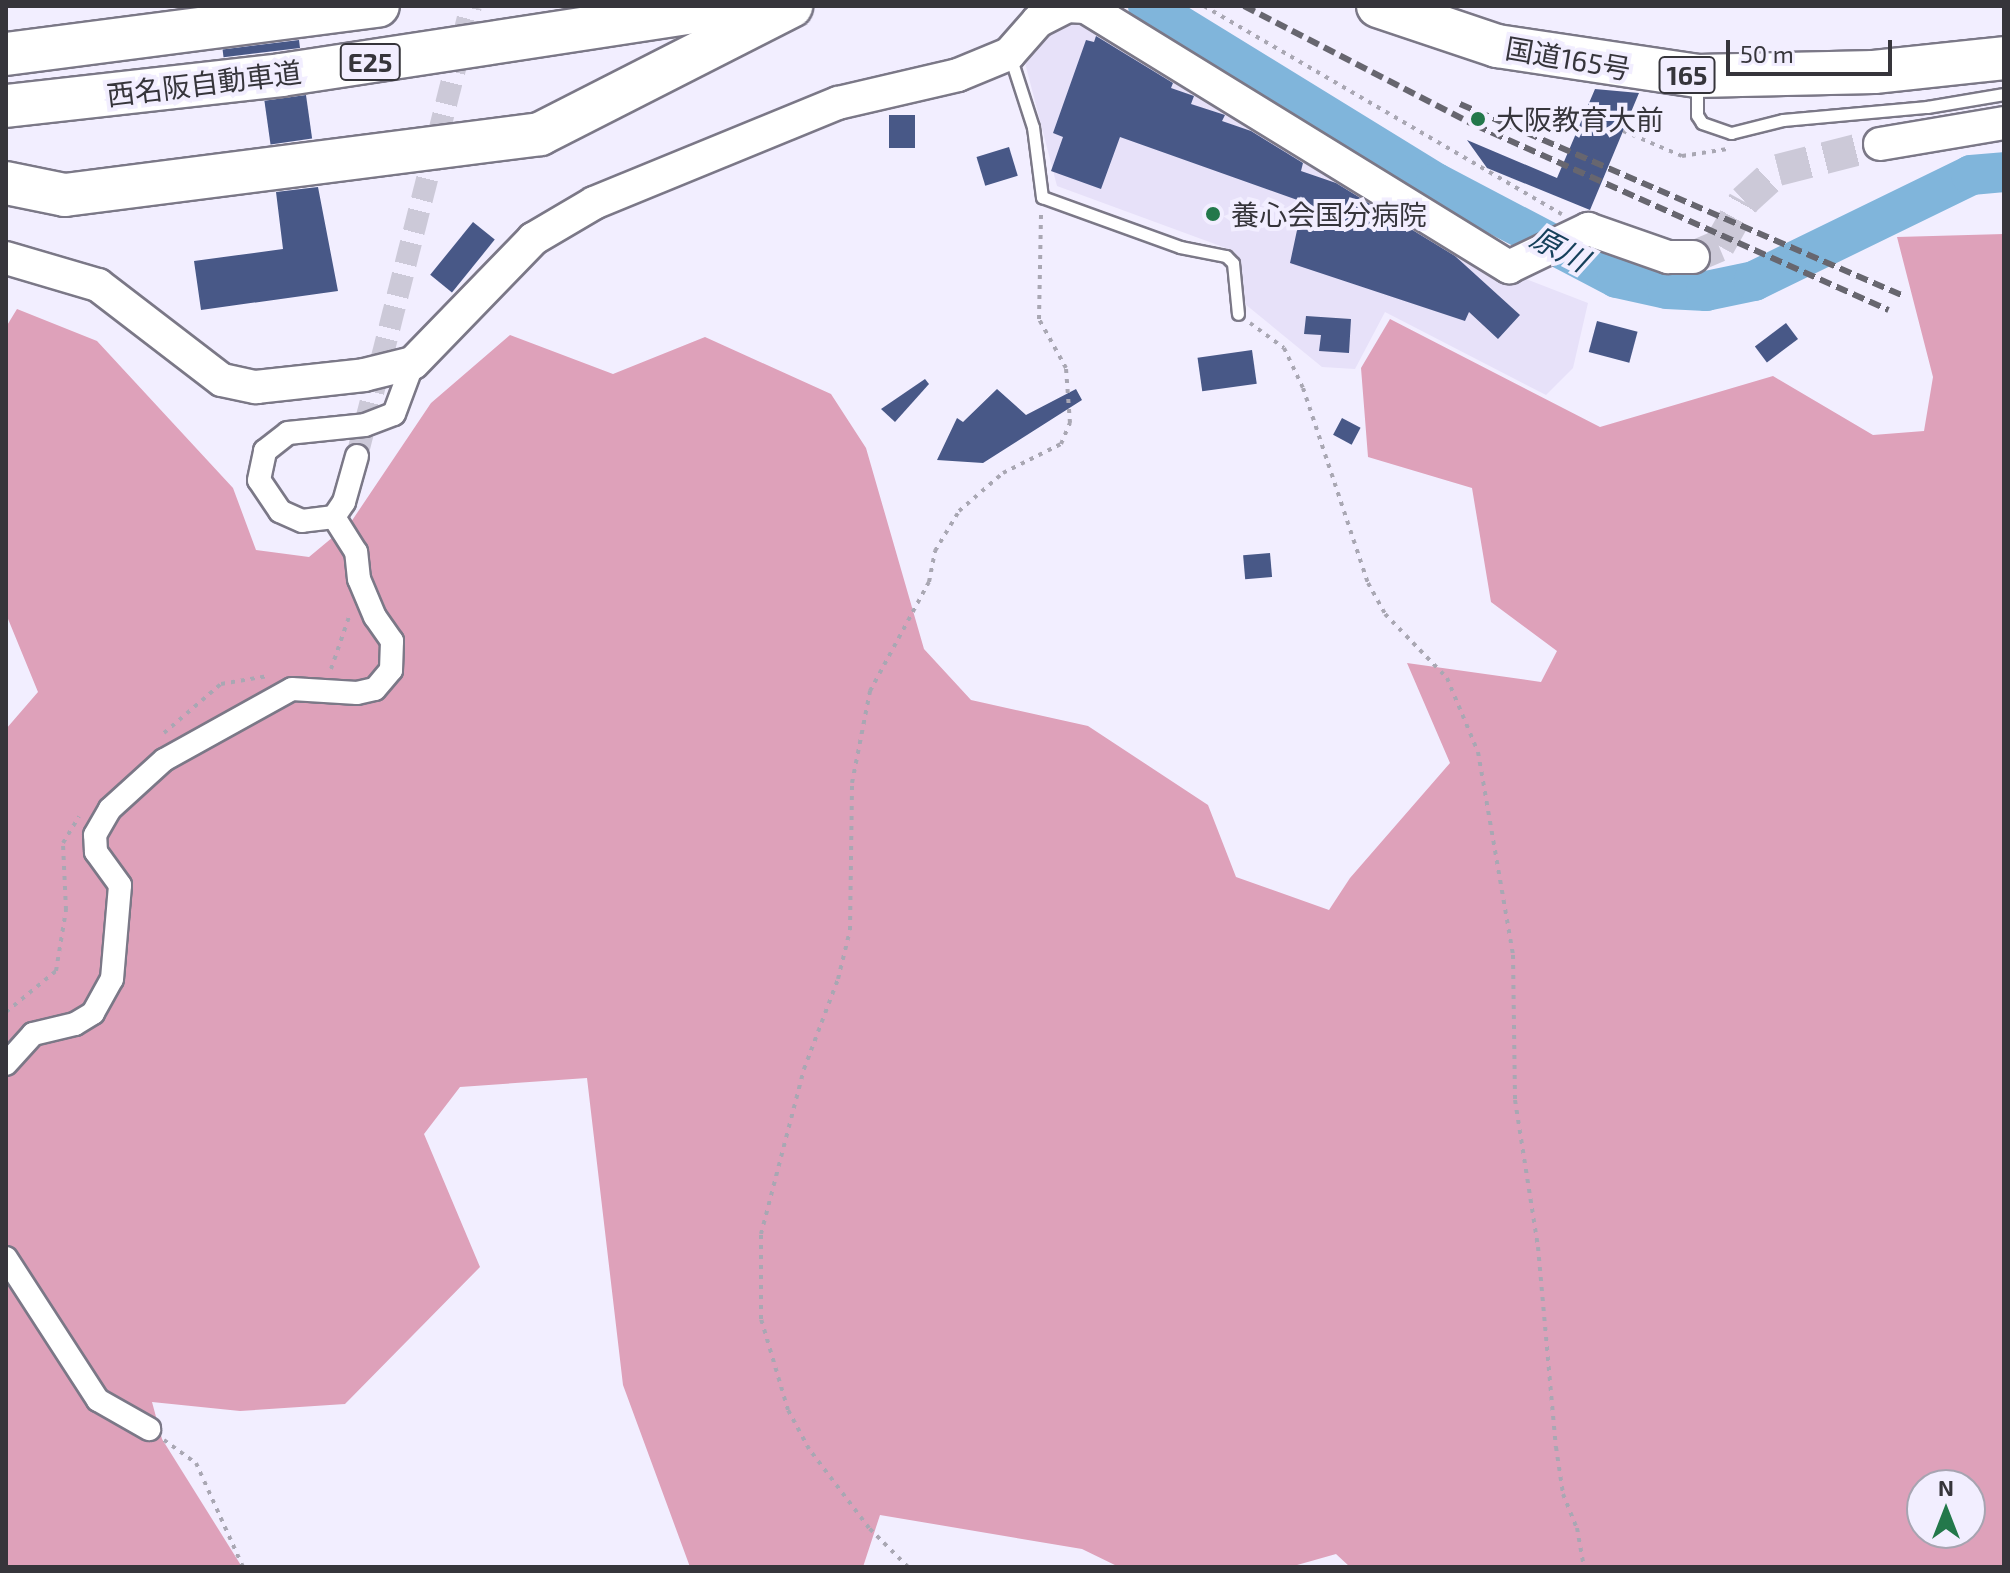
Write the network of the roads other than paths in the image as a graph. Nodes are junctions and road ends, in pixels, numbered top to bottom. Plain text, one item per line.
1 (378, 6) edge
2 (733, 6) edge
3 (791, 6) edge
4 (1378, 6) edge
5 (6, 54) edge
6 (1009, 54) junction
7 (2004, 58) edge
8 (1697, 76) junction
9 (2004, 94) edge
10 (6, 106) edge
11 (2004, 123) edge
12 (1880, 144) tunnel mouth
13 (6, 183) edge
14 (1693, 257) tunnel mouth
15 (6, 258) edge
16 (1238, 314) road end
17 (413, 363) junction
18 (357, 456) tunnel mouth
19 (334, 517) junction
20 (6, 1064) edge
21 (6, 1258) edge
22 (149, 1429) road end

1 - 5 highway, 西名阪自動車道 / E25
2 - 10 highway, 西名阪自動車道 / E25
3 - 13 highway
4 - 8 highway, 国道165号 / 165
6 - 14 street
6 - 16 lane
6 - 17 street
7 - 8 highway, 国道165号 / 165
8 - 9 lane
11 - 12 street
15 - 17 street
17 - 19 street
18 - 19 street
19 - 20 street
21 - 22 street

